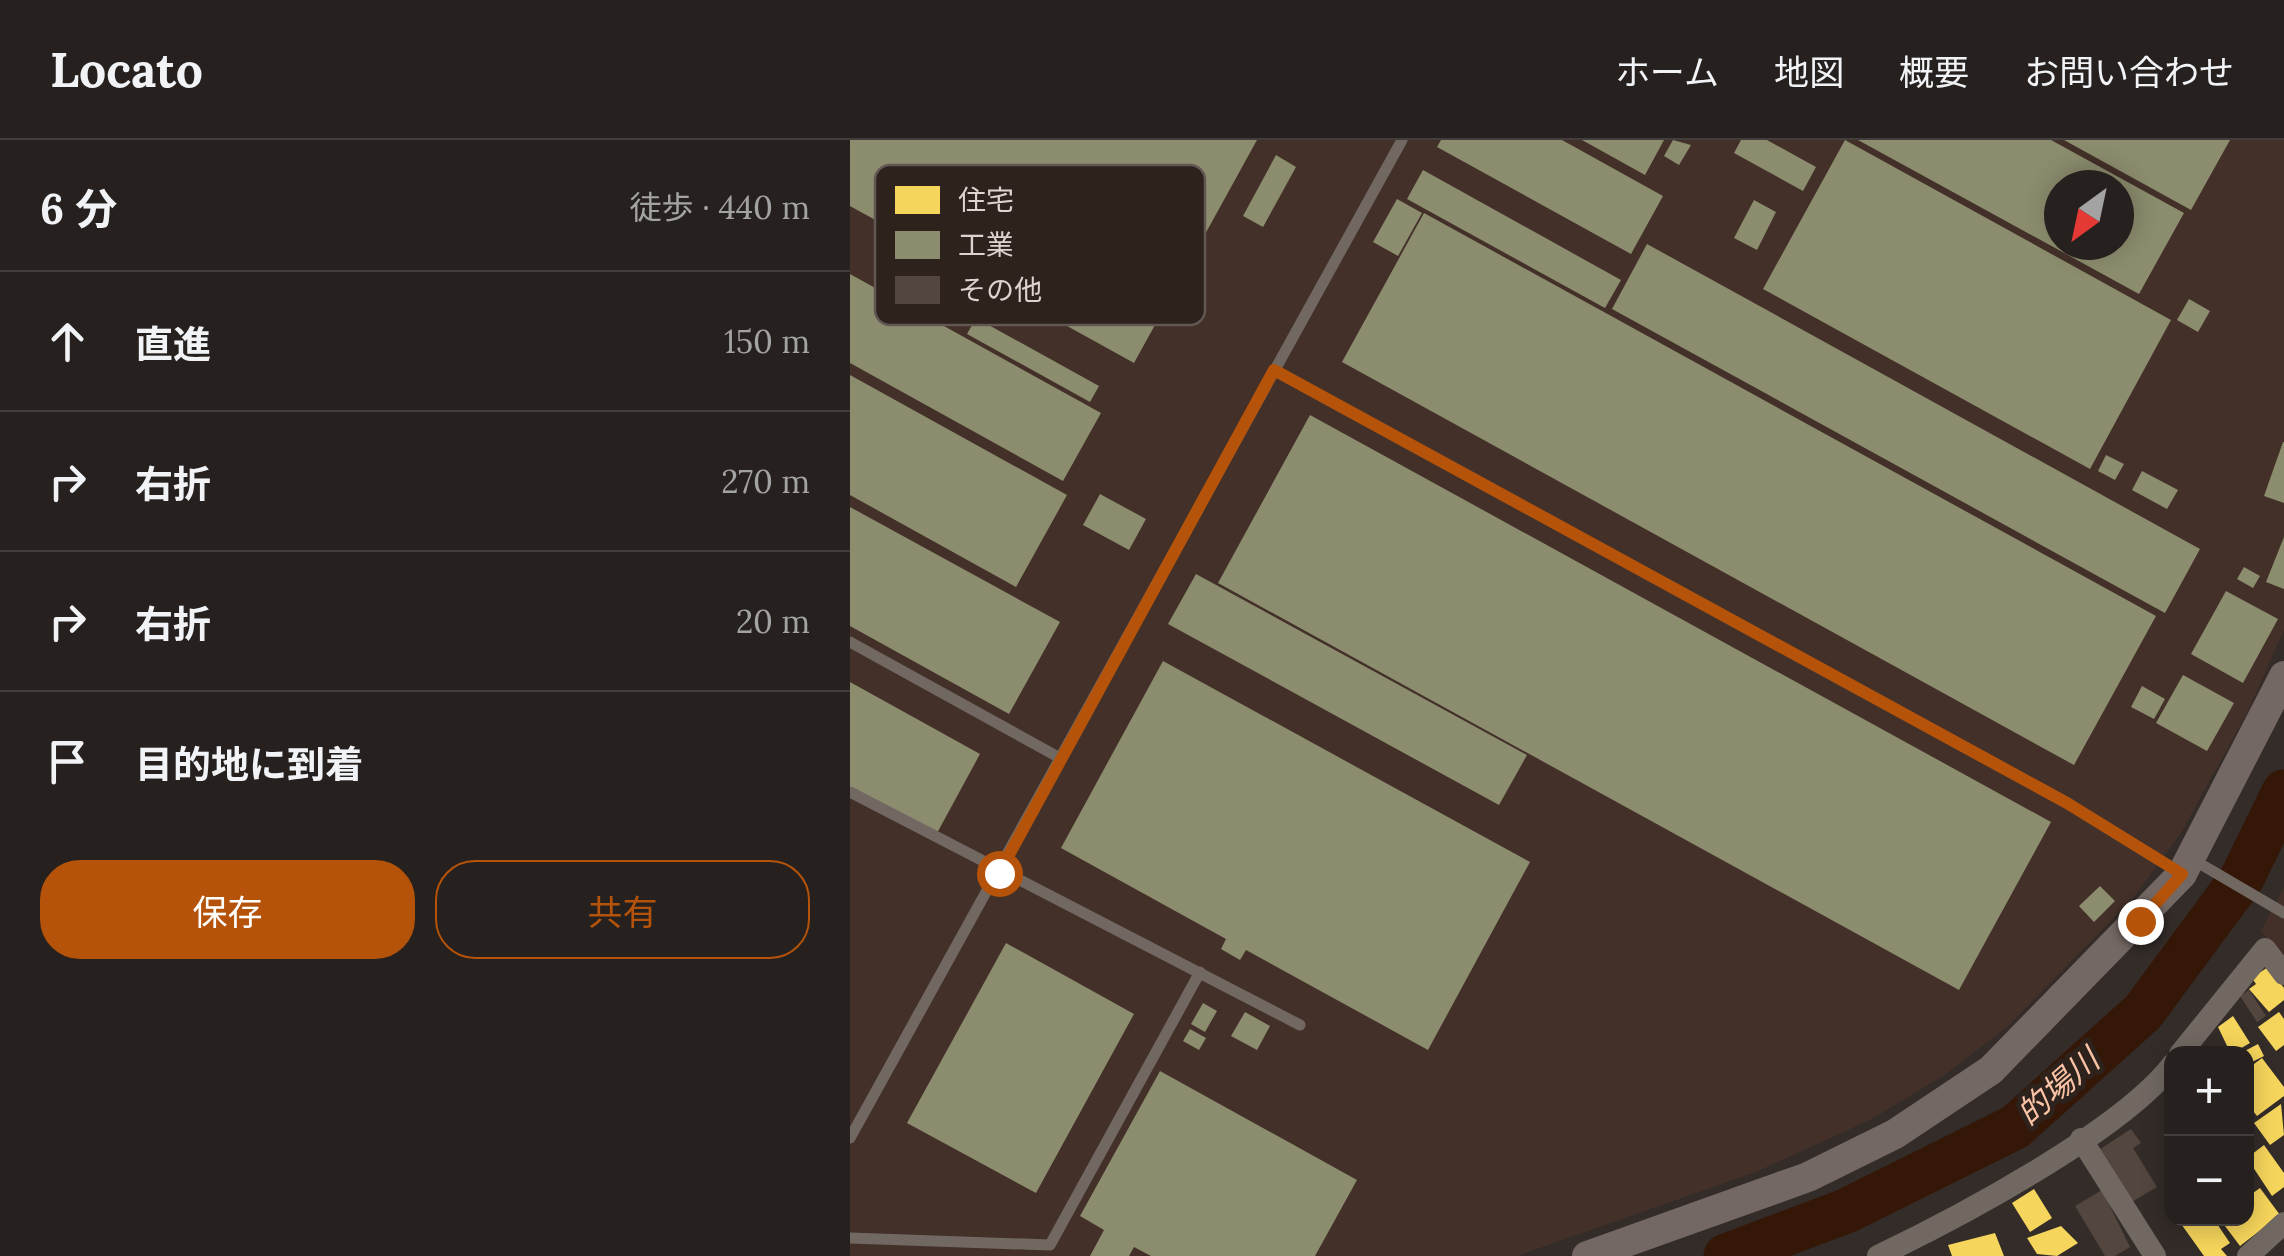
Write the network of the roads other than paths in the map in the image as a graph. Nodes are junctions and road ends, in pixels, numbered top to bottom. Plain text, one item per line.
1 (1402, 140) edge
2 (1274, 370) junction
3 (850, 642) edge
4 (2284, 676) edge
5 (1060, 758) junction
6 (850, 792) edge
7 (2195, 868) junction
8 (999, 873) junction
9 (2279, 909) edge
10 (1200, 972) junction
11 (2284, 974) edge
12 (1300, 1026) dead end
13 (2186, 1046) edge
14 (2164, 1075) edge
15 (850, 1138) edge
16 (2081, 1140) junction
17 (2284, 1223) edge
18 (850, 1238) edge
19 (1587, 1256) edge
20 (1878, 1256) edge
21 (2155, 1256) edge
22 (2248, 1256) edge

1 - 2 lane
2 - 5 lane
2 - 7 lane
3 - 5 lane
4 - 7 street
5 - 8 lane
6 - 8 lane
7 - 9 lane
7 - 19 street
8 - 10 lane
8 - 15 lane
10 - 12 lane
10 - 18 lane
11 - 13 street
14 - 16 street
16 - 20 street
16 - 21 street
17 - 22 street

